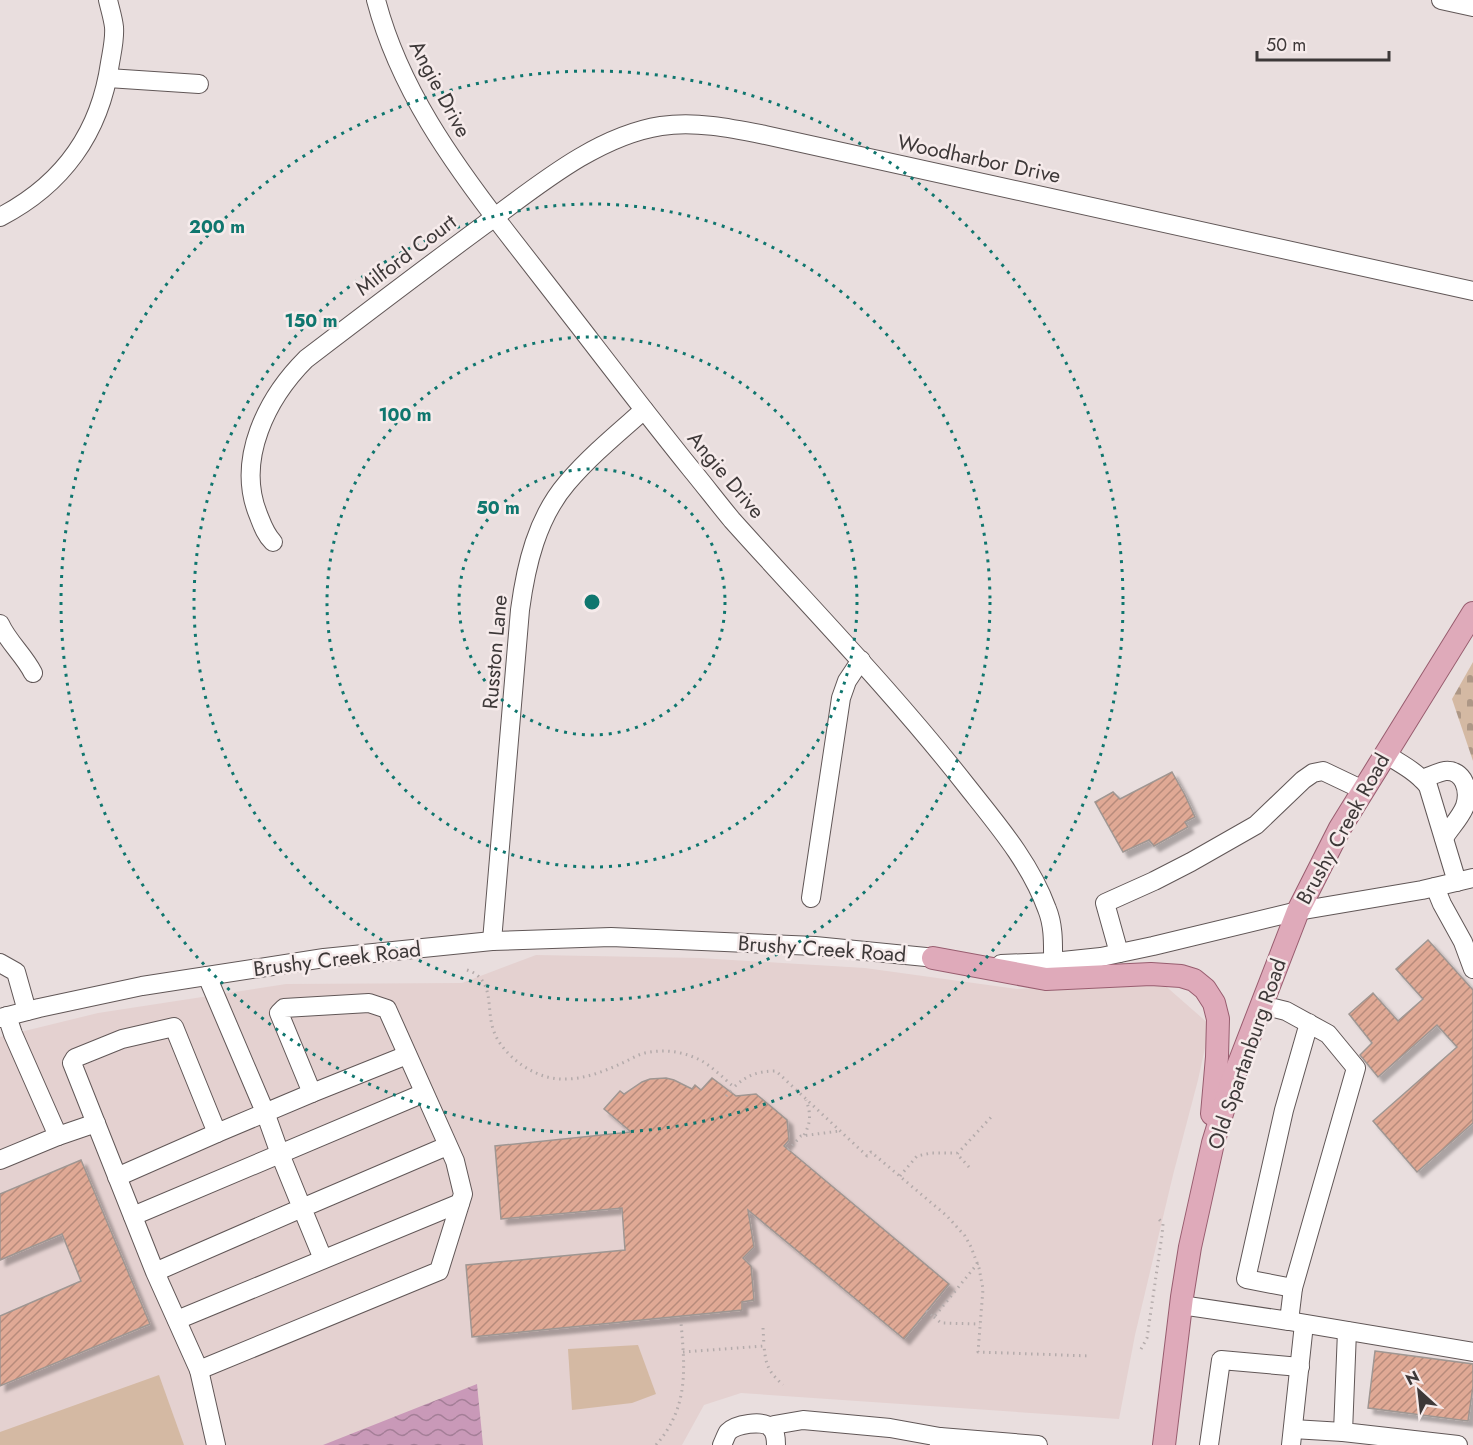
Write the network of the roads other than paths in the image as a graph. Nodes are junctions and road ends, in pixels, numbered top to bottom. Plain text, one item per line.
1 (108, 0) edge
2 (376, 0) edge
3 (1441, 0) edge
4 (1473, 7) edge
5 (108, 78) junction
6 (200, 84) dead end
7 (0, 217) edge
8 (495, 217) junction
9 (1473, 291) edge
10 (644, 410) junction
11 (273, 542) dead end
12 (1473, 613) edge
13 (0, 624) edge
14 (861, 660) junction
15 (33, 673) dead end
16 (1385, 754) junction
17 (1422, 779) junction
18 (1363, 790) junction
19 (1444, 838) junction
20 (1465, 880) edge
21 (1435, 887) junction
22 (811, 898) dead end
23 (1298, 911) junction
24 (1468, 938) edge
25 (492, 942) junction
26 (1119, 953) junction
27 (933, 958) junction
28 (1053, 962) junction
29 (0, 963) edge
30 (1473, 969) edge
31 (207, 976) junction
32 (1262, 1005) junction
33 (27, 1011) junction
34 (3, 1017) edge
35 (1308, 1023) junction
36 (407, 1055) junction
37 (312, 1093) junction
38 (424, 1093) junction
39 (265, 1112) junction
40 (96, 1123) junction
41 (217, 1132) junction
42 (58, 1136) junction
43 (447, 1146) junction
44 (280, 1154) junction
45 (0, 1160) edge
46 (1208, 1166) junction
47 (117, 1178) junction
48 (460, 1203) junction
49 (302, 1208) junction
50 (133, 1216) junction
51 (323, 1260) junction
52 (155, 1272) junction
53 (1293, 1288) junction
54 (1181, 1305) junction
55 (177, 1320) junction
56 (1297, 1322) junction
57 (1347, 1330) junction
58 (1473, 1352) edge
59 (1299, 1367) junction
60 (199, 1370) junction
61 (1343, 1432) junction
62 (773, 1436) edge
63 (1292, 1437) edge
64 (939, 1441) edge
65 (216, 1445) edge
66 (722, 1445) edge
67 (1038, 1445) edge
68 (1164, 1445) edge
69 (1209, 1445) edge
70 (1458, 1445) edge

1 - 5 street
2 - 8 street, Angie Drive
3 - 4 street
5 - 6 street
5 - 7 street
8 - 9 street, Woodharbor Drive
8 - 10 street, Angie Drive
8 - 11 street, Milford Court
10 - 14 street, Angie Drive
10 - 25 street, Russton Lane
12 - 16 main road, Brushy Creek Road
13 - 15 street
14 - 22 street
14 - 28 street, Angie Drive
16 - 17 street
16 - 18 main road, Brushy Creek Road
17 - 19 street
17 - 19 street
18 - 23 main road, Brushy Creek Road
18 - 26 street
19 - 20 street
20 - 21 street
21 - 23 street
21 - 24 street
23 - 26 street, Brushy Creek Road
23 - 32 main road, Old Spartanburg Road
24 - 30 street
25 - 27 street, Brushy Creek Road
25 - 31 street, Brushy Creek Road
26 - 28 street, Brushy Creek Road
27 - 28 street, Brushy Creek Road
27 - 46 main road
29 - 33 street
31 - 33 street, Brushy Creek Road
31 - 39 street
32 - 35 street
32 - 46 main road, Old Spartanburg Road
33 - 34 street, Brushy Creek Road
34 - 42 street
35 - 53 street
35 - 53 street
36 - 37 street
36 - 37 street
36 - 38 street
37 - 39 street
38 - 43 street
38 - 44 street
39 - 41 street
39 - 44 street
40 - 41 street
40 - 42 street
40 - 47 street
41 - 47 street
42 - 45 street
43 - 48 street
43 - 49 street
44 - 49 street
44 - 50 street
46 - 54 main road, Old Spartanburg Road
47 - 50 street
48 - 51 street
48 - 60 street
49 - 51 street
49 - 52 street
50 - 52 street
51 - 55 street
52 - 55 street
53 - 56 street
54 - 56 street
54 - 68 main road, Old Spartanburg Road
55 - 60 street
56 - 57 street
56 - 59 street
57 - 58 street
57 - 61 street
59 - 63 street
59 - 69 street
60 - 65 street
61 - 63 street
61 - 70 street
62 - 64 street
62 - 66 street
64 - 67 street

